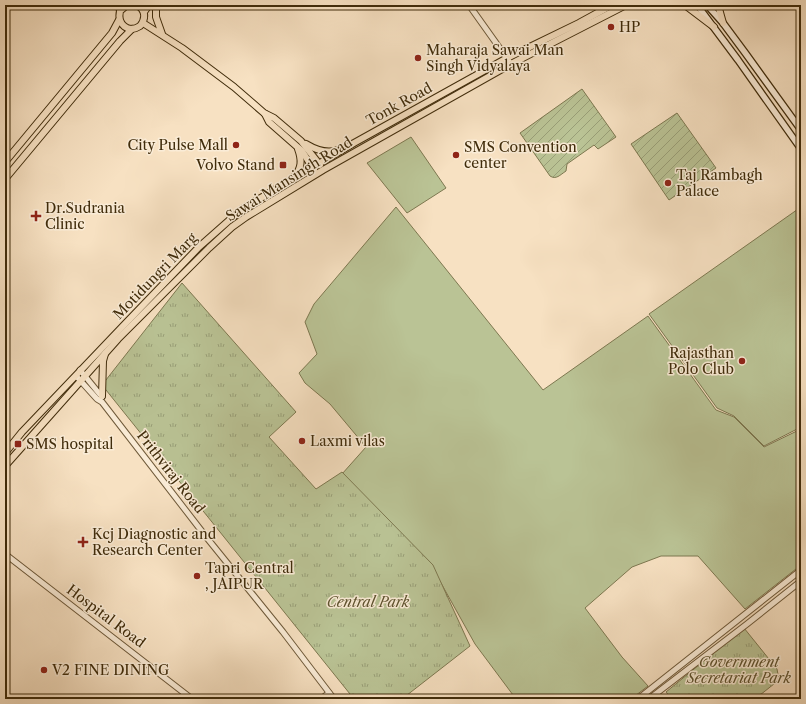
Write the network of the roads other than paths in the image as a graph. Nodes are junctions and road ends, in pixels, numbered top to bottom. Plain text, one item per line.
1 (113, 5) edge
2 (137, 5) edge
3 (149, 5) edge
4 (156, 5) edge
5 (470, 5) edge
6 (612, 5) edge
7 (626, 5) edge
8 (685, 5) edge
9 (697, 5) edge
10 (708, 5) edge
11 (718, 5) edge
12 (124, 7) edge
13 (144, 12) junction
14 (119, 20) junction
15 (723, 22) junction
16 (143, 23) junction
17 (714, 27) junction
18 (132, 29) junction
19 (163, 36) junction
20 (507, 58) junction
21 (511, 64) junction
22 (801, 130) edge
23 (299, 143) junction
24 (347, 147) junction
25 (801, 149) edge
26 (12, 154) junction
27 (20, 161) junction
28 (5, 162) edge
29 (319, 163) junction
30 (313, 167) junction
31 (324, 170) junction
32 (316, 175) junction
33 (5, 179) edge
34 (290, 181) junction
35 (105, 353) junction
36 (80, 370) junction
37 (75, 375) junction
38 (86, 376) junction
39 (81, 381) junction
40 (102, 399) junction
41 (5, 452) edge
42 (5, 466) edge
43 (5, 554) edge
44 (801, 570) edge
45 (801, 581) edge
46 (330, 693) junction
47 (192, 699) edge
48 (321, 699) edge
49 (334, 699) edge
50 (638, 699) edge
51 (648, 699) edge

1 - 12 street
2 - 13 main road
3 - 13 main road
4 - 19 main road
5 - 20 street
6 - 20 main road, Tonk Road
7 - 21 main road, Sawai Mansingh Road
8 - 17 main road
9 - 17 main road
10 - 15 main road
11 - 15 main road
12 - 14 main road
13 - 16 main road
14 - 18 main road
14 - 26 main road
15 - 22 main road
16 - 18 main road
16 - 19 main road
17 - 25 main road
18 - 27 main road
19 - 23 main road
20 - 21 street
20 - 24 main road, Tonk Road
21 - 31 main road, Sawai Mansingh Road
23 - 24 main road
23 - 29 main road
23 - 30 main road
23 - 34 main road
24 - 29 main road, Motidungri Marg
26 - 27 main road
26 - 28 main road
27 - 33 main road
29 - 30 main road, Motidungri Marg
29 - 31 main road
30 - 32 main road
30 - 34 main road, Motidungri Marg
31 - 32 main road, Sawai Mansingh Road
32 - 35 main road, Sawai Mansingh Road
34 - 36 main road, Motidungri Marg
35 - 38 main road, Sawai Mansingh Road
35 - 40 main road
36 - 37 main road, Motidungri Marg
36 - 38 street
37 - 39 street, Prithviraj Road
37 - 41 main road, Motidungri Marg
38 - 39 main road, Sawai Mansingh Road
38 - 40 street
39 - 40 street, Prithviraj Road
39 - 42 main road, Sawai Mansingh Road
40 - 46 street, Prithviraj Road
43 - 47 street, Hospital Road
44 - 50 street
45 - 51 street
46 - 48 street
46 - 49 street, Prithviraj Road

